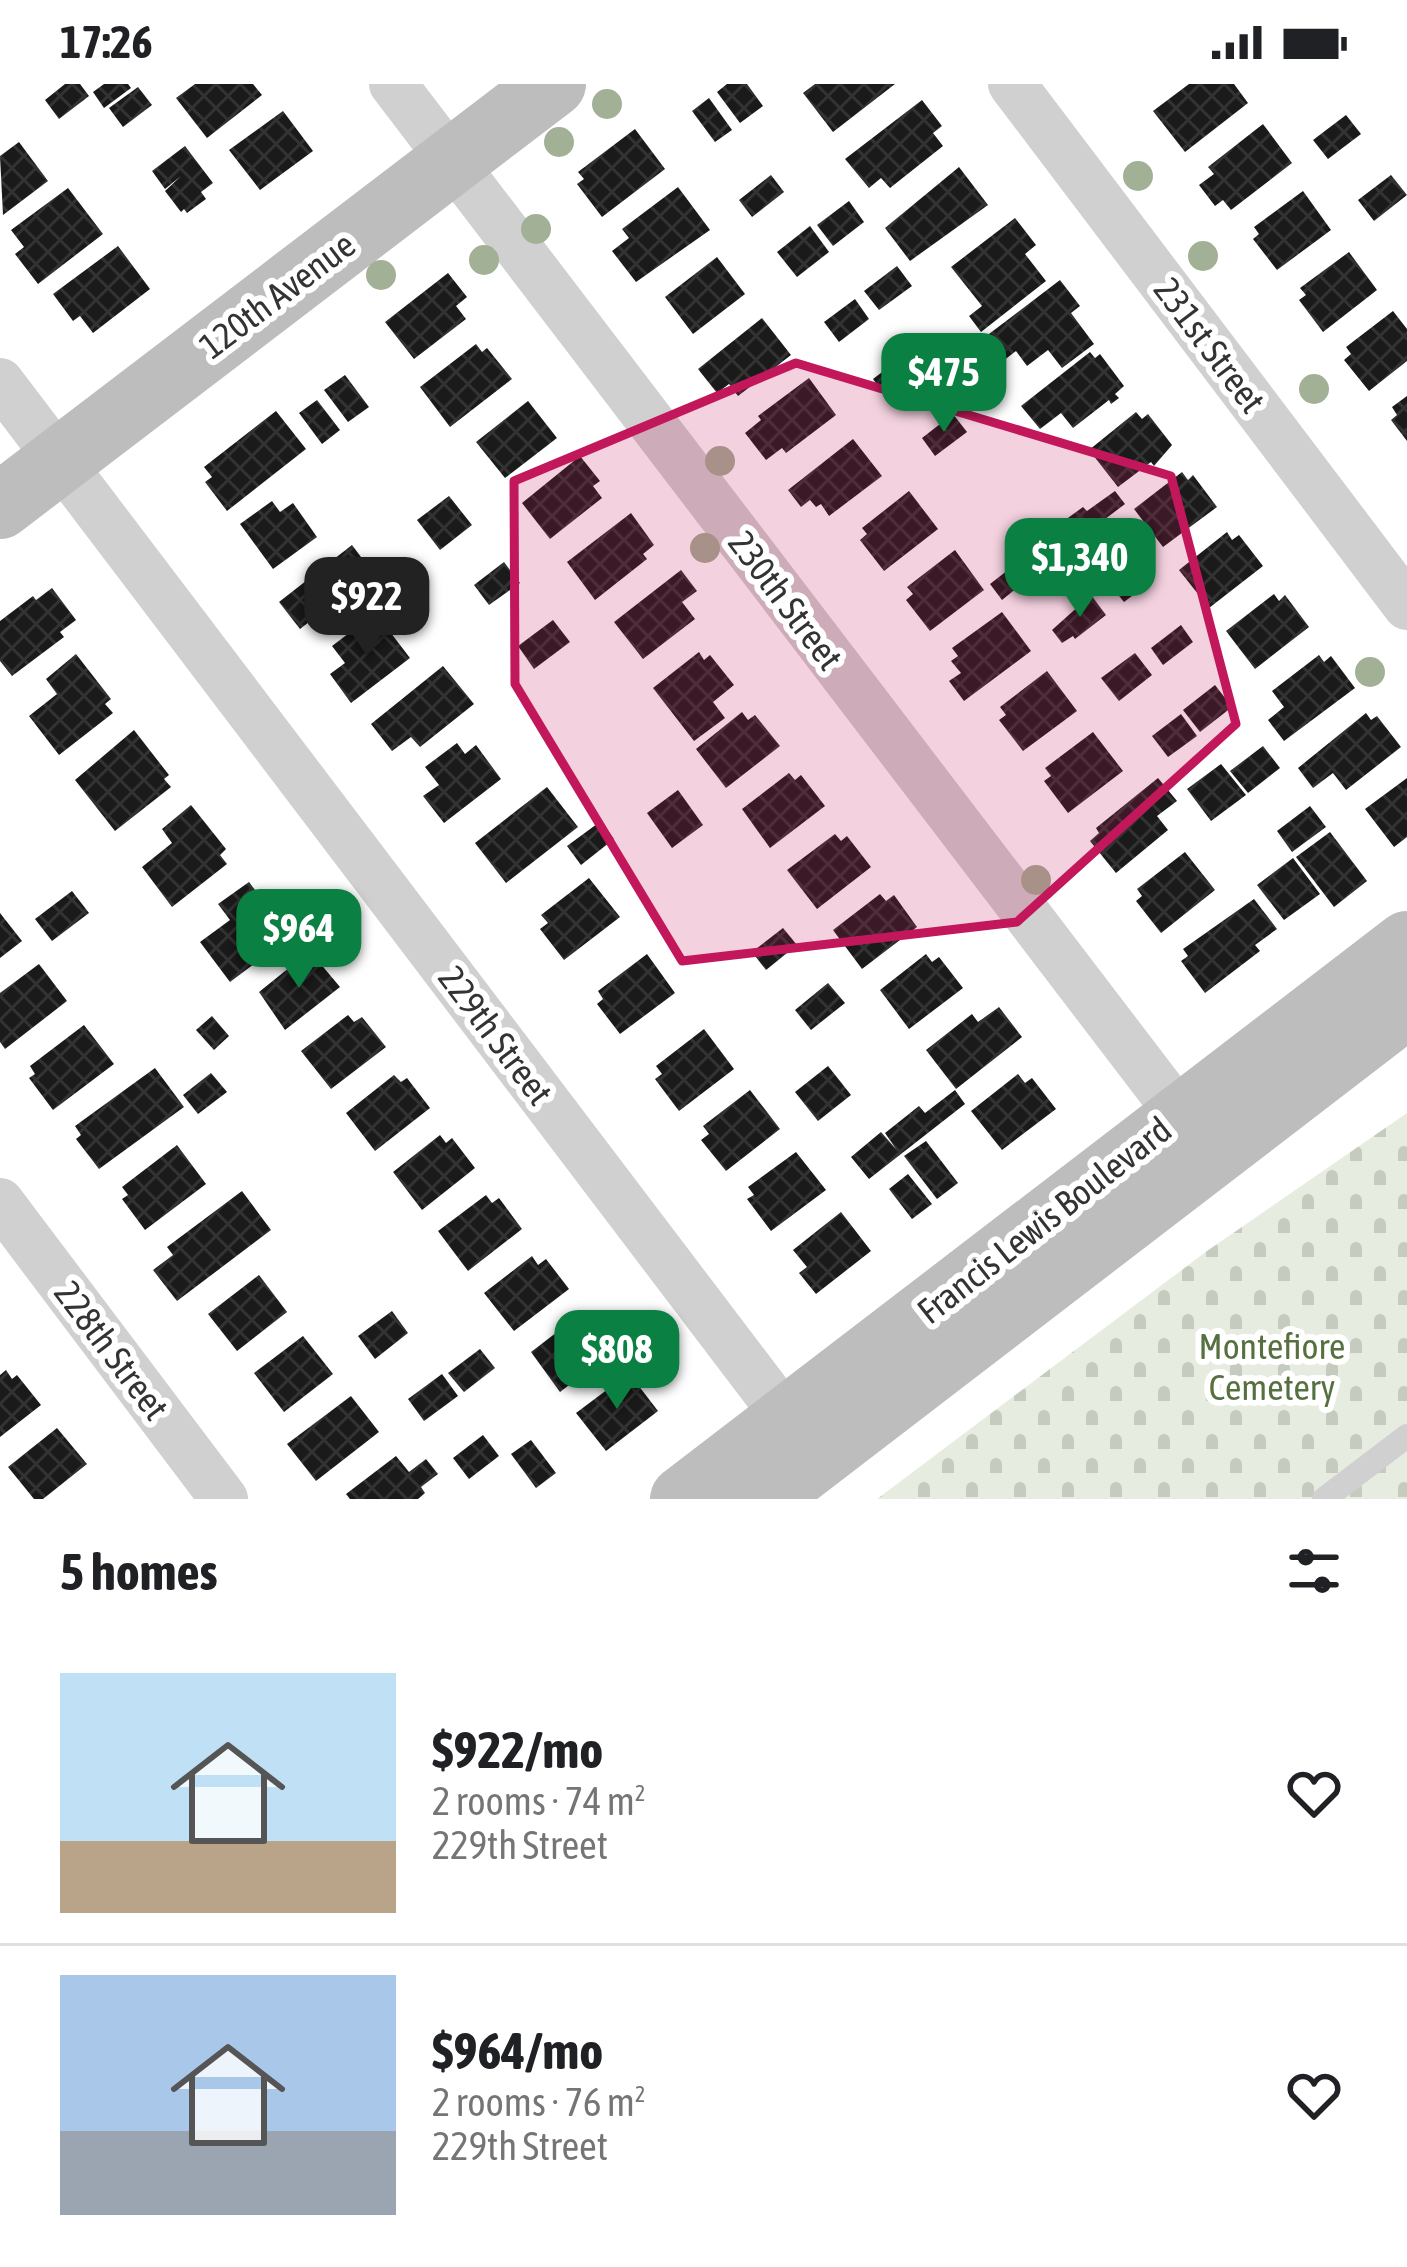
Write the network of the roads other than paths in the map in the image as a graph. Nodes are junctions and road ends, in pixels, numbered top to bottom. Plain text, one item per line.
1 (393, 84) edge
2 (553, 84) edge
3 (1012, 84) edge
4 (453, 160) junction
5 (0, 382) edge
6 (60, 460) junction
7 (0, 506) edge
8 (1407, 606) edge
9 (1407, 944) edge
10 (1407, 1005) edge
11 (1180, 1115) junction
12 (0, 1202) edge
13 (1407, 1436) edge
14 (802, 1439) junction
15 (224, 1499) edge
16 (683, 1499) edge
17 (763, 1499) edge
18 (1324, 1499) edge

1 - 4 street, 230th Street
2 - 4 main road, 120th Avenue
3 - 8 street, 231st Street
4 - 6 main road, 120th Avenue
4 - 11 street, 230th Street
5 - 6 street, 229th Street
6 - 7 main road, 120th Avenue
6 - 14 street, 229th Street
9 - 11 main road, Francis Lewis Boulevard
10 - 14 main road, Francis Lewis Boulevard
11 - 14 main road, Francis Lewis Boulevard
12 - 15 street, 228th Street
13 - 18 lane
14 - 16 main road, Francis Lewis Boulevard
14 - 17 main road, Francis Lewis Boulevard

